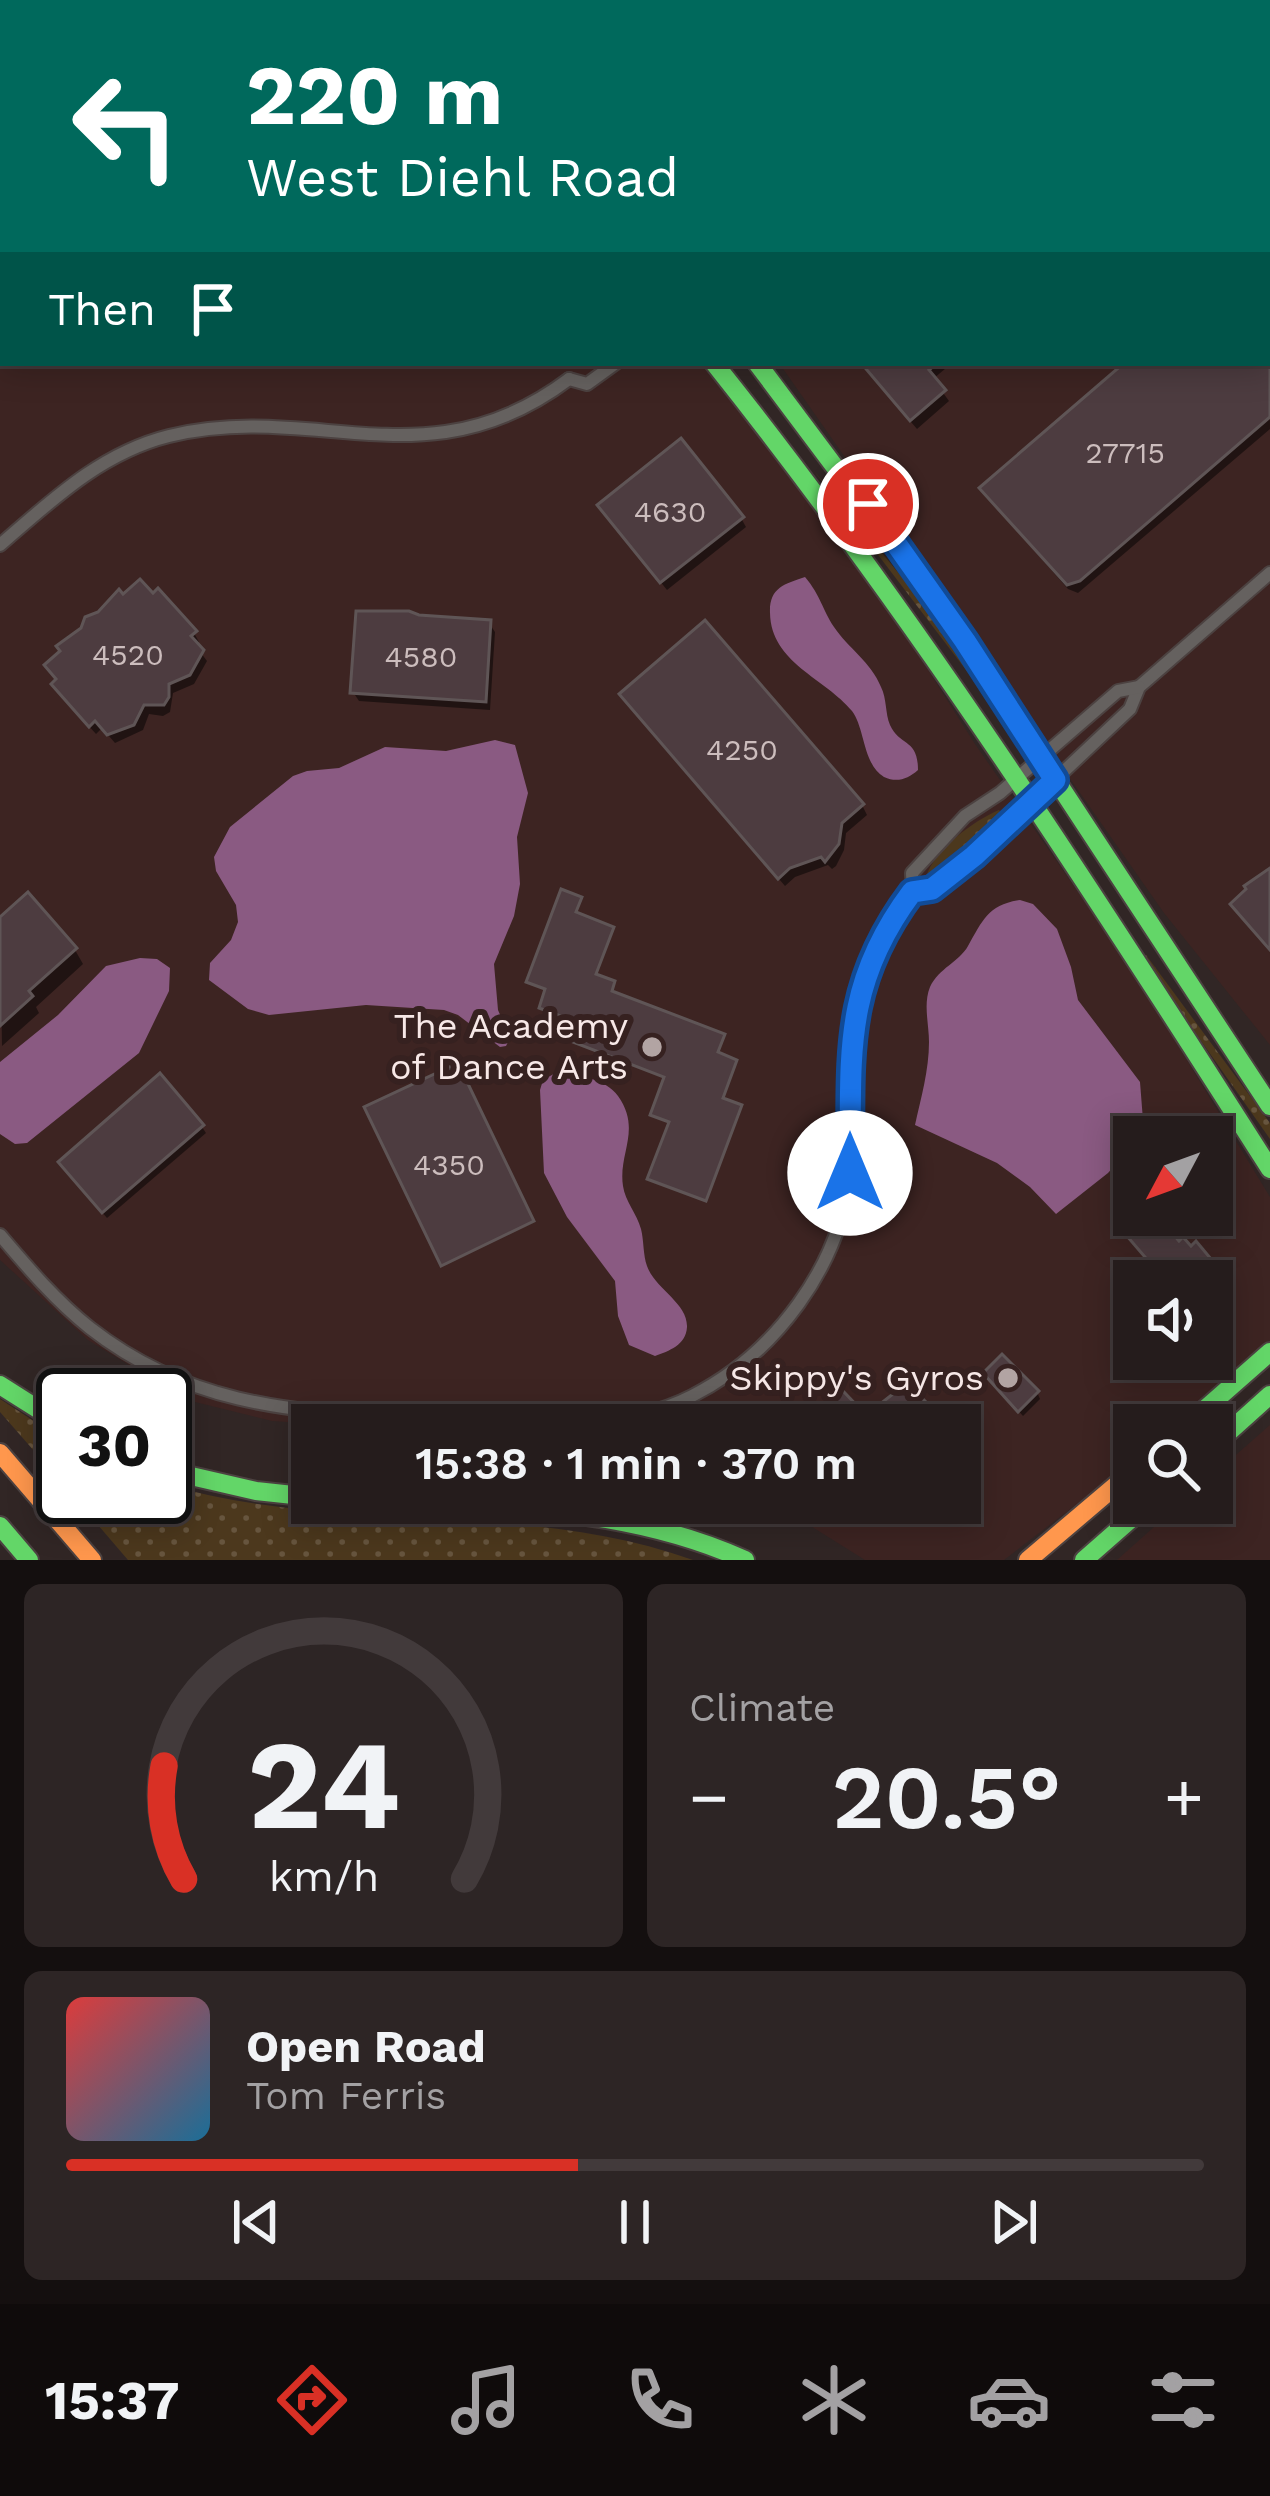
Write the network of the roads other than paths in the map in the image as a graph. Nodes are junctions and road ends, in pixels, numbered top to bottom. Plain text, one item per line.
1 (568, 366) edge
2 (612, 366) edge
3 (716, 366) edge
4 (759, 366) edge
5 (569, 379) junction
6 (0, 544) edge
7 (1270, 573) edge
8 (1139, 686) junction
9 (1040, 757) junction
10 (1016, 779) junction
11 (1055, 780) junction
12 (1031, 803) junction
13 (912, 892) junction
14 (1270, 1106) edge
15 (1270, 1168) edge
16 (0, 1235) edge
17 (1270, 1352) edge
18 (0, 1385) edge
19 (1265, 1401) edge
20 (1211, 1404) edge
21 (36, 1408) edge
22 (1233, 1429) edge
23 (0, 1453) edge
24 (192, 1476) edge
25 (1113, 1488) edge
26 (291, 1495) edge
27 (642, 1524) edge
28 (1125, 1524) edge
29 (0, 1526) edge
30 (29, 1560) edge
31 (92, 1560) edge
32 (746, 1560) edge
33 (1028, 1560) edge
34 (1084, 1560) edge

1 - 5 street
2 - 5 street
3 - 10 main road
4 - 9 main road
5 - 6 street
7 - 8 street
8 - 9 street
8 - 11 street
9 - 10 street
9 - 11 main road
10 - 12 main road
10 - 13 street
11 - 12 street
11 - 14 main road
12 - 13 street
12 - 15 main road
13 - 16 street
17 - 20 main road
18 - 21 main road
19 - 22 main road
23 - 31 main road
24 - 26 main road
25 - 33 main road
27 - 32 main road
28 - 34 main road
29 - 30 main road

